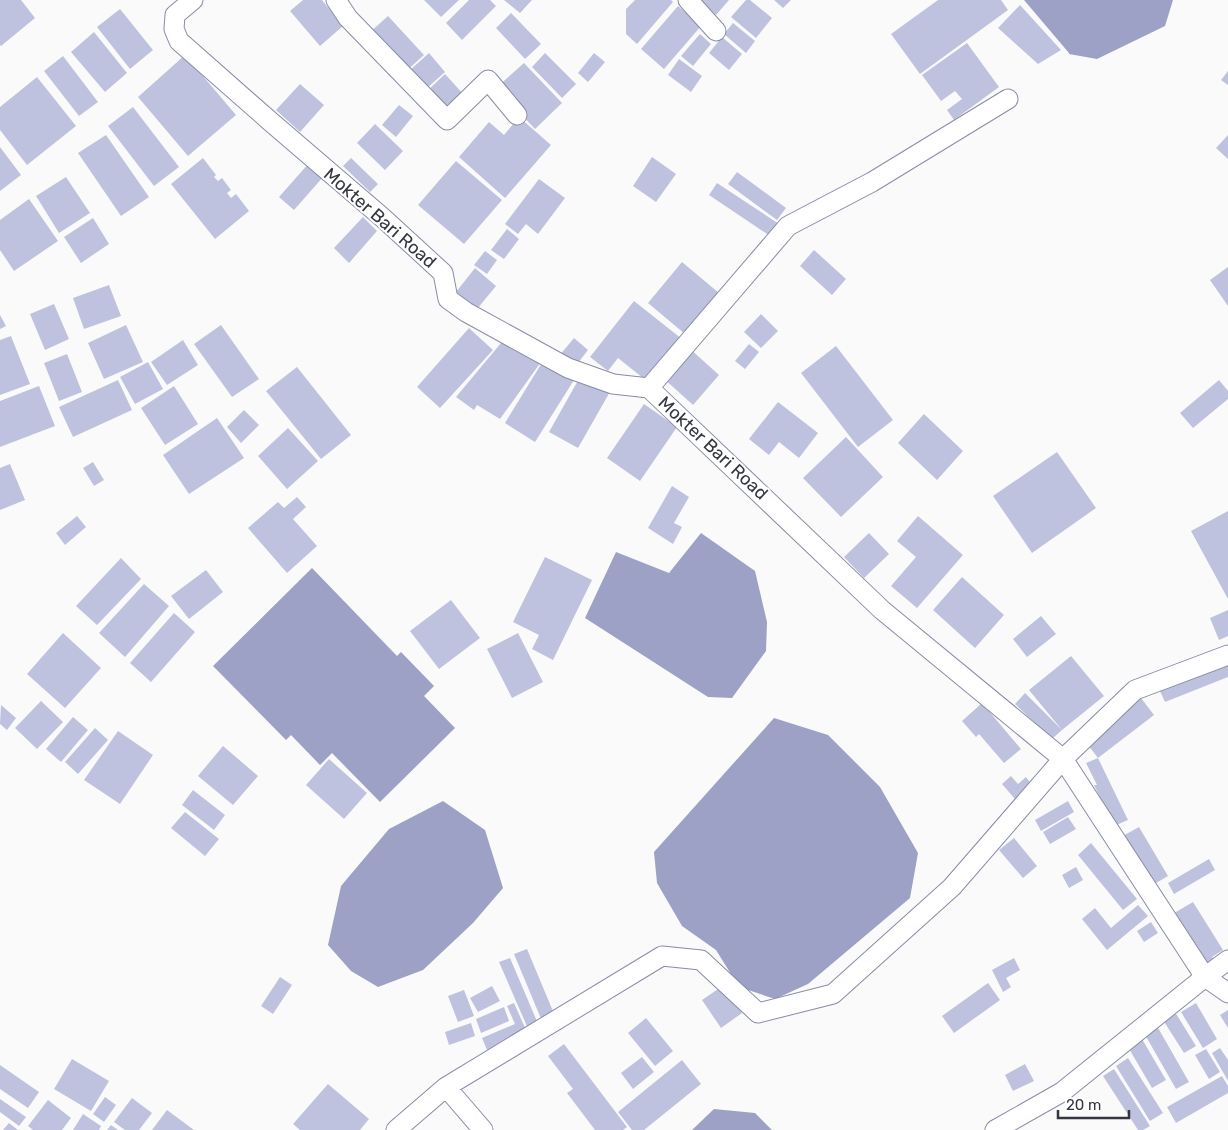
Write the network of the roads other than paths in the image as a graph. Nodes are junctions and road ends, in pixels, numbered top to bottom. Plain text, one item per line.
1 (194, 0) edge
2 (336, 0) edge
3 (688, 0) edge
4 (716, 31) dead end
5 (1008, 99) dead end
6 (517, 115) dead end
7 (649, 388) junction
8 (1228, 655) edge
9 (1063, 759) junction
10 (1228, 960) edge
11 (1205, 977) junction
12 (1228, 993) edge
13 (446, 1087) junction
14 (396, 1130) edge
15 (483, 1130) edge
16 (995, 1130) edge

1 - 7 street, Mokter Bari Road
2 - 6 street
3 - 4 street
5 - 7 street
7 - 9 street, Mokter Bari Road
8 - 9 street
9 - 11 street, Mokter Bari Road
9 - 13 street
10 - 11 street
11 - 12 street
11 - 16 street
13 - 14 street
13 - 15 street

